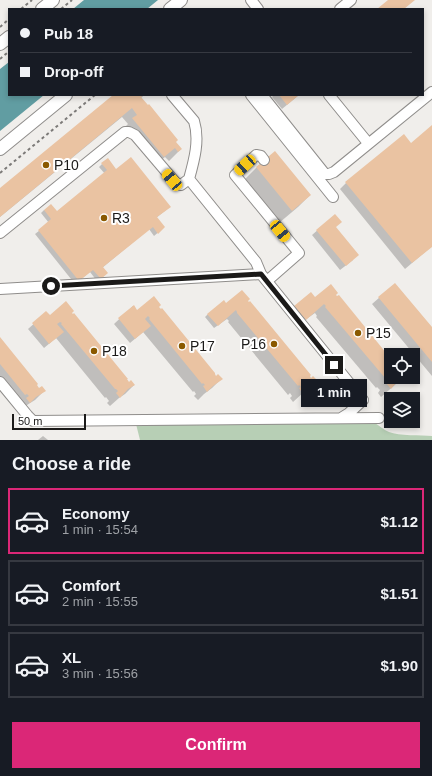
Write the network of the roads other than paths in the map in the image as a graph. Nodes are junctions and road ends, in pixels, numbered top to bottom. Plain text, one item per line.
1 (53, 0) edge
2 (251, 0) edge
3 (351, 0) edge
4 (43, 8) edge
5 (257, 8) edge
6 (341, 8) edge
7 (432, 92) edge
8 (65, 96) edge
9 (173, 96) edge
10 (252, 96) edge
11 (263, 96) edge
12 (330, 96) edge
13 (368, 143) junction
14 (0, 149) edge
15 (264, 160) dead end
16 (189, 179) junction
17 (333, 197) dead end
18 (0, 234) edge
19 (264, 277) junction
20 (0, 289) edge
21 (0, 382) edge
22 (340, 418) junction
23 (379, 418) dead end

1 - 4 main road
2 - 5 lane
3 - 6 lane
7 - 13 lane
8 - 14 main road
9 - 16 lane
10 - 17 lane
11 - 13 lane
12 - 13 lane
15 - 19 lane
16 - 18 lane
16 - 19 lane
19 - 20 lane
19 - 22 lane
21 - 22 lane
22 - 23 lane

